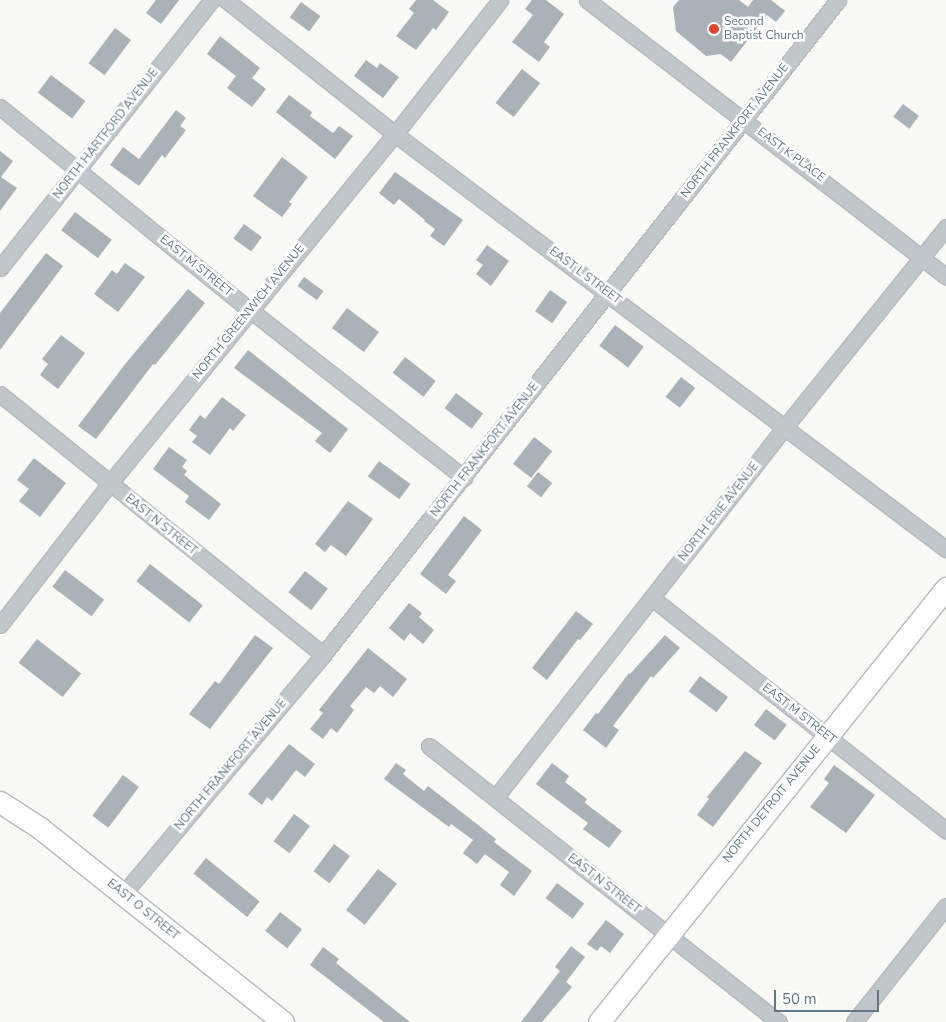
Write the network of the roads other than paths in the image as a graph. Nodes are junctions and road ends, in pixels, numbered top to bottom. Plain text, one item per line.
1 (212, 0) edge
2 (226, 0) edge
3 (500, 0) edge
4 (587, 0) edge
5 (838, 0) edge
6 (0, 107) edge
7 (744, 120) junction
8 (395, 134) junction
9 (78, 170) junction
10 (946, 227) edge
11 (923, 257) junction
12 (0, 268) edge
13 (946, 276) edge
14 (606, 292) junction
15 (250, 310) junction
16 (0, 394) edge
17 (784, 428) junction
18 (464, 478) junction
19 (110, 483) junction
20 (946, 549) edge
21 (946, 588) edge
22 (652, 598) junction
23 (0, 625) edge
24 (323, 655) junction
25 (827, 736) junction
26 (429, 746) dead end
27 (495, 798) junction
28 (0, 802) edge
29 (946, 830) edge
30 (124, 894) junction
31 (946, 906) edge
32 (667, 934) junction
33 (284, 1022) edge
34 (599, 1022) edge
35 (779, 1022) edge
36 (854, 1022) edge

1 - 9 street, NORTH HARTFORD AVENUE
2 - 8 street, EAST L STREET
3 - 8 street, NORTH GREENWICH AVENUE
4 - 7 street, EAST K PLACE
5 - 7 street, NORTH FRANKFORT AVENUE
6 - 9 street, EAST M STREET
7 - 11 street, EAST K PLACE
7 - 14 street, NORTH FRANKFORT AVENUE
8 - 14 street, EAST L STREET
8 - 15 street, NORTH GREENWICH AVENUE
9 - 12 street, NORTH HARTFORD AVENUE
9 - 15 street, EAST M STREET
10 - 11 street, NORTH ERIE AVENUE
11 - 13 street, EAST K PLACE
11 - 17 street, NORTH ERIE AVENUE
14 - 17 street, EAST L STREET
14 - 18 street, NORTH FRANKFORT AVENUE
15 - 18 street, EAST M STREET
15 - 19 street, NORTH GREENWICH AVENUE
16 - 19 street, EAST N STREET
17 - 20 street, EAST L STREET
17 - 22 street, NORTH ERIE AVENUE
18 - 24 street, NORTH FRANKFORT AVENUE
19 - 23 street, NORTH GREENWICH AVENUE
19 - 24 street, EAST N STREET
21 - 25 street, NORTH DETROIT AVENUE
22 - 25 street, EAST M STREET
22 - 27 street, NORTH ERIE AVENUE
24 - 30 street, NORTH FRANKFORT AVENUE
25 - 29 street, EAST M STREET
25 - 32 street, NORTH DETROIT AVENUE
26 - 27 street, EAST N STREET
27 - 32 street, EAST N STREET
28 - 30 street, EAST O STREET
30 - 33 street, EAST O STREET
31 - 36 street
32 - 34 street, NORTH DETROIT AVENUE
32 - 35 street, EAST N STREET

